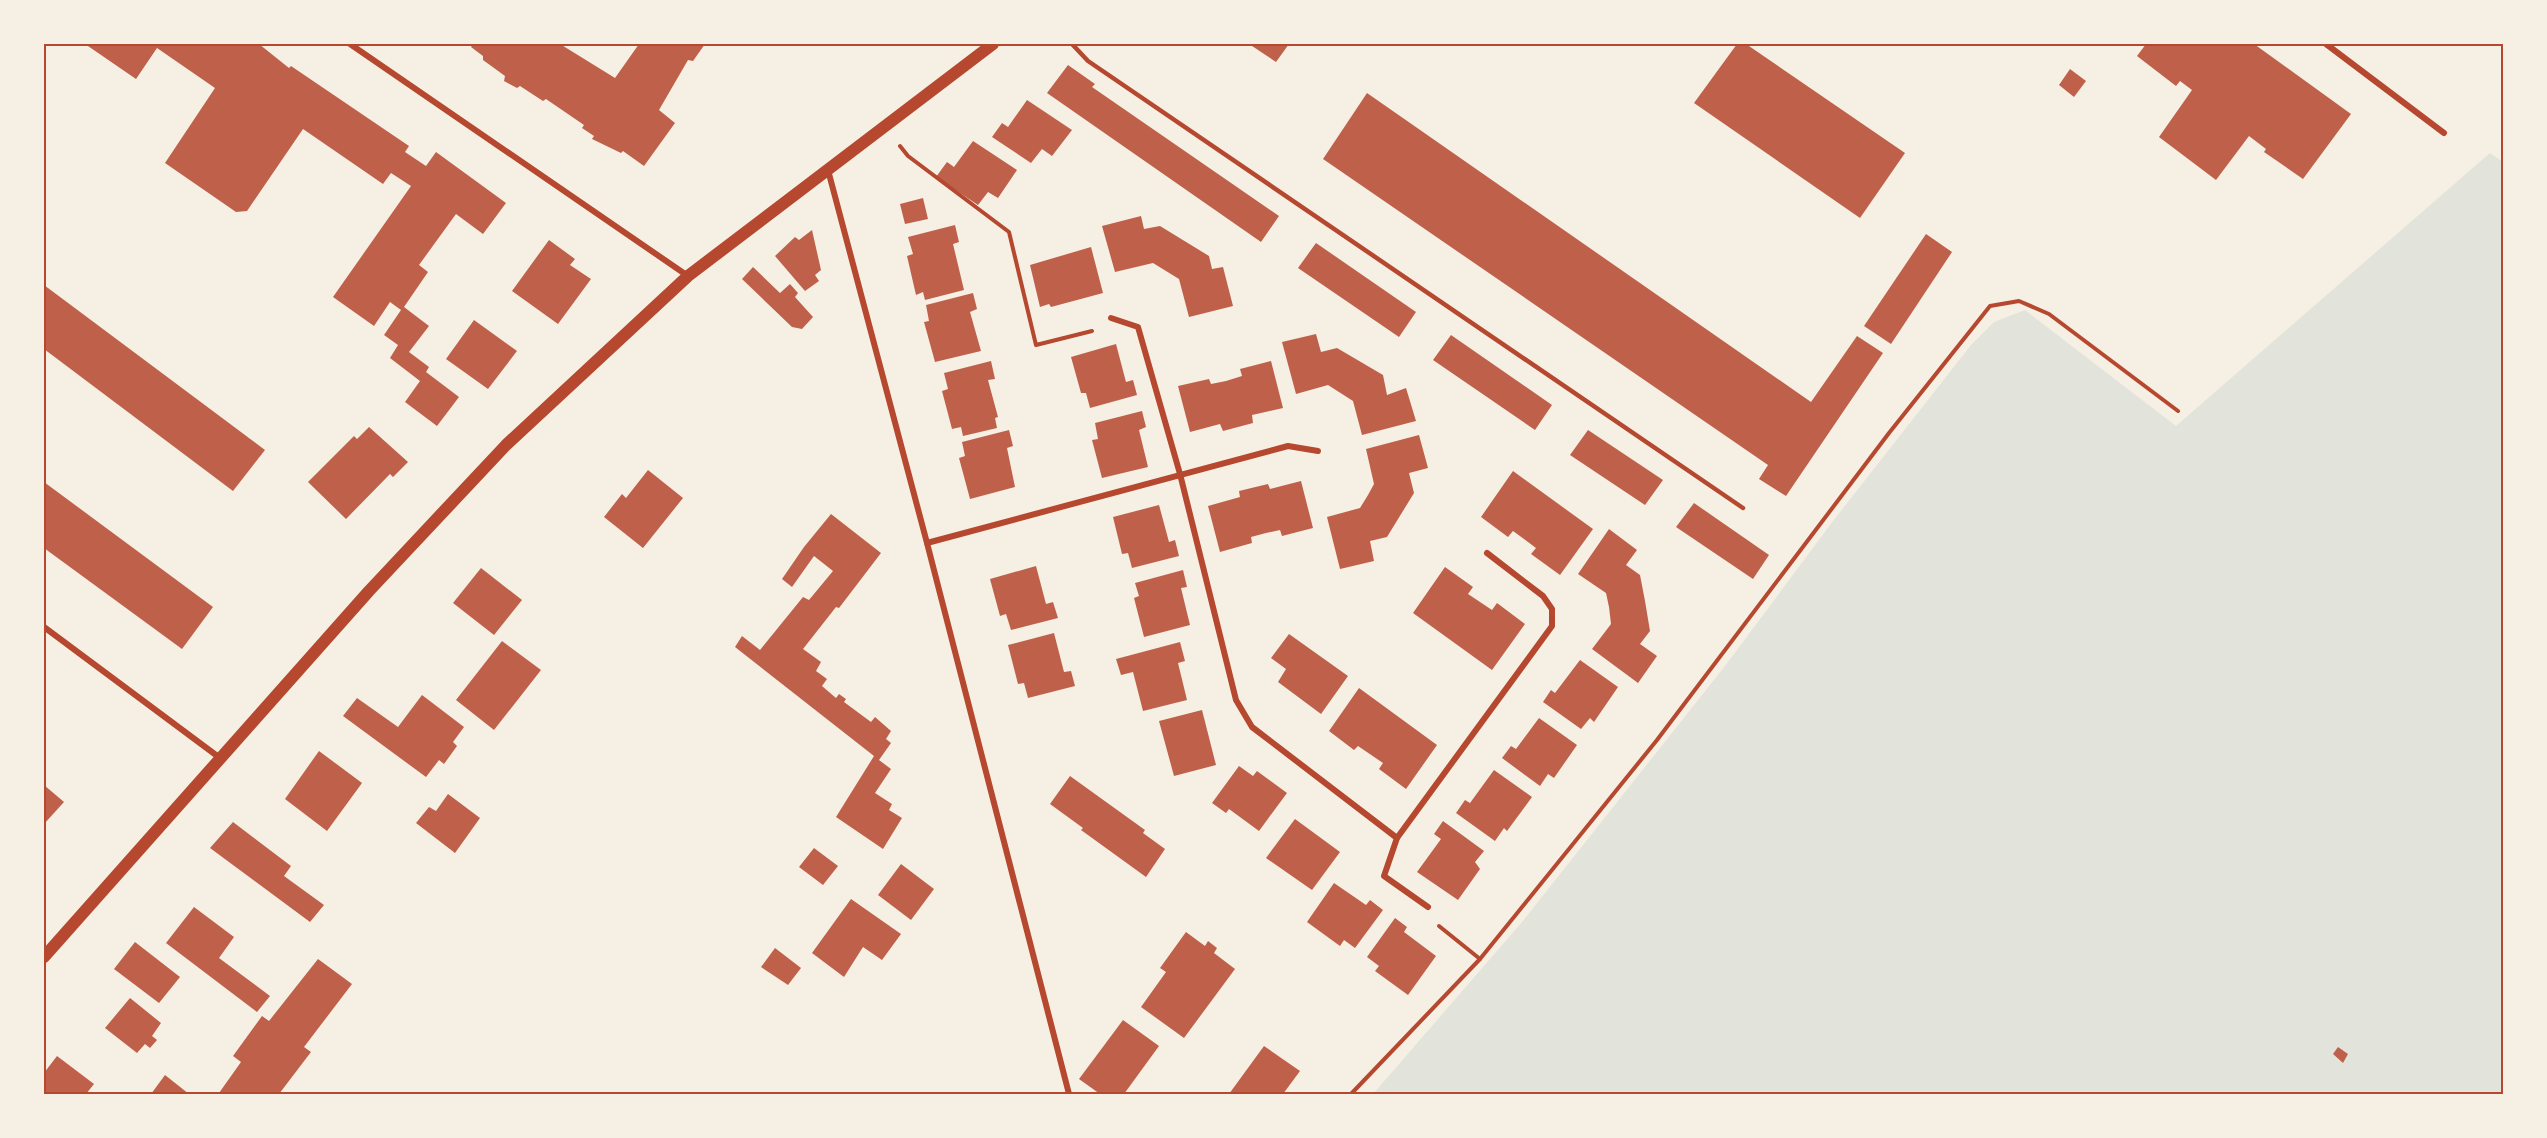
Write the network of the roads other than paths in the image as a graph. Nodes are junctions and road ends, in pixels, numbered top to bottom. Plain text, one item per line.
1 (350, 44) edge
2 (993, 44) edge
3 (1072, 44) edge
4 (2326, 44) edge
5 (2444, 133) dead end
6 (828, 170) junction
7 (688, 276) junction
8 (1111, 318) road end
9 (1318, 451) dead end
10 (1180, 474) junction
11 (1743, 508) dead end
12 (927, 543) junction
13 (1487, 553) dead end
14 (44, 627) edge
15 (220, 758) junction
16 (1397, 838) junction
17 (1428, 907) road end
18 (44, 957) edge
19 (1069, 1095) edge

1 - 7 street
2 - 6 main road
3 - 11 lane
4 - 5 street
6 - 7 main road
6 - 12 street
7 - 15 main road
8 - 10 street
9 - 10 street
10 - 12 street
10 - 16 street
12 - 19 street
13 - 16 street
14 - 15 street
15 - 18 main road
16 - 17 street

